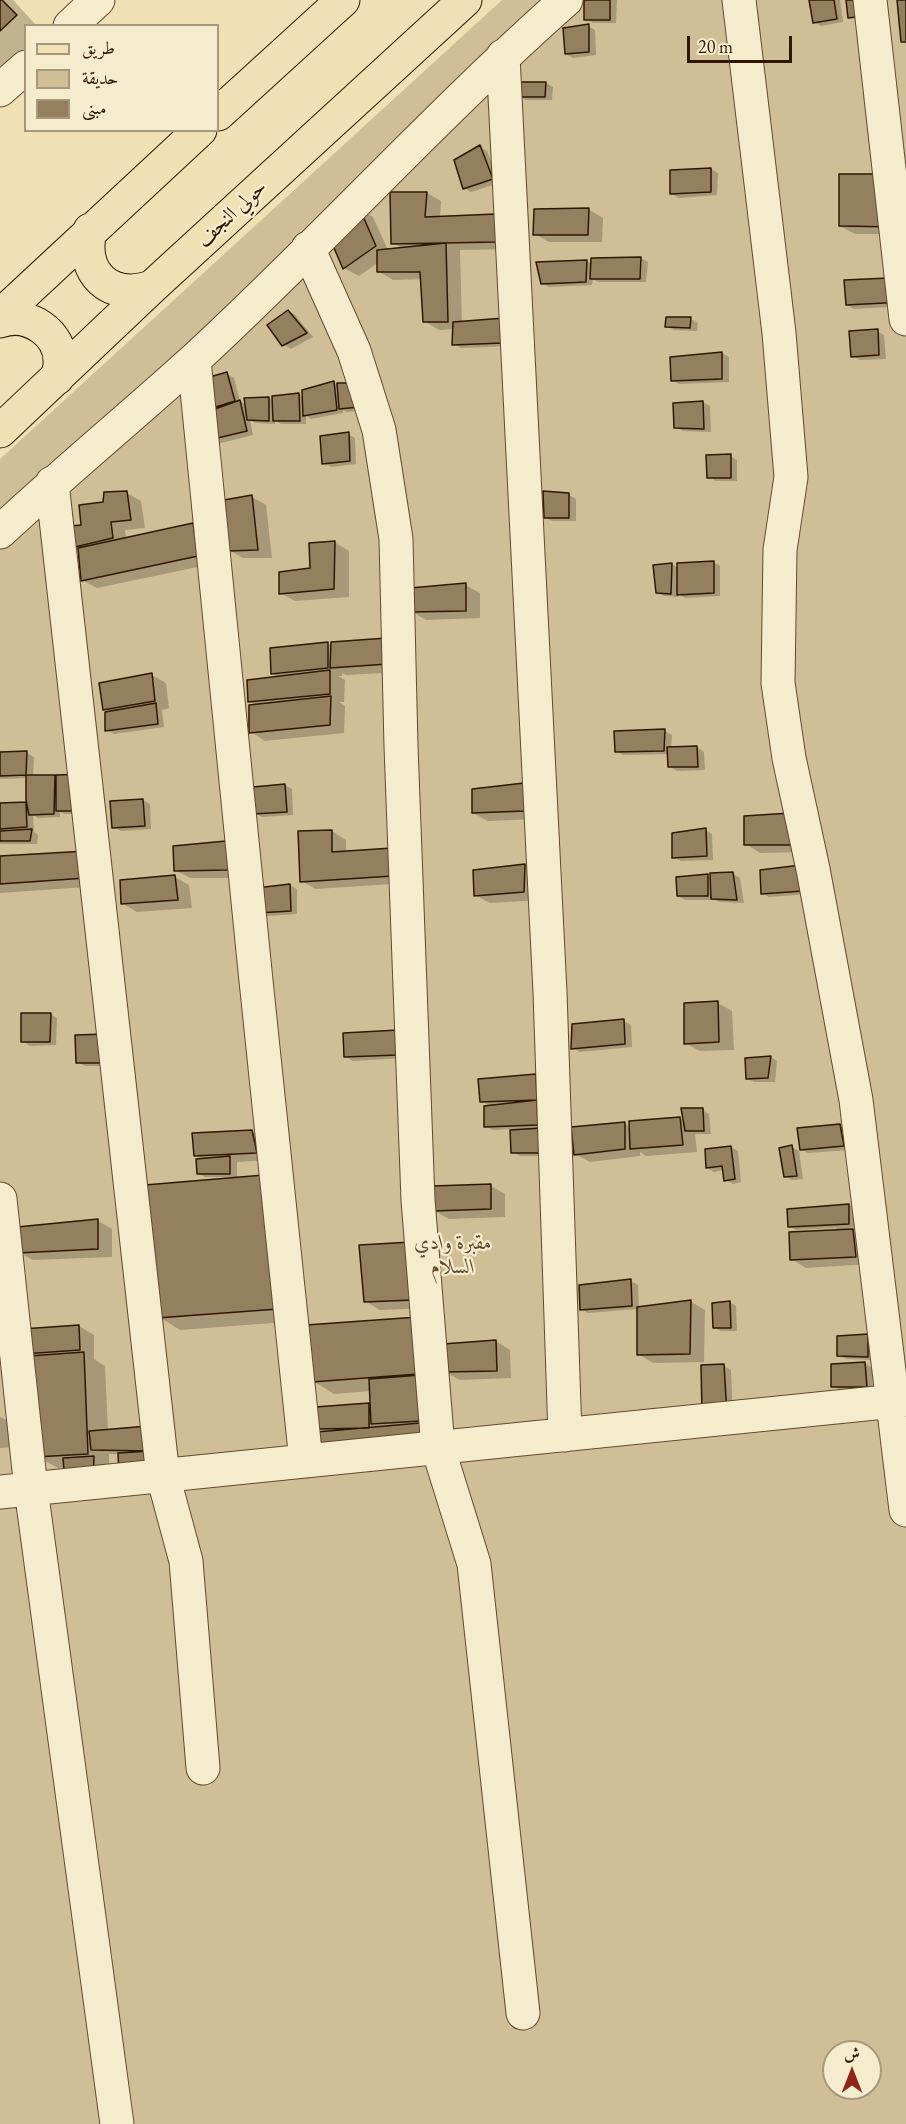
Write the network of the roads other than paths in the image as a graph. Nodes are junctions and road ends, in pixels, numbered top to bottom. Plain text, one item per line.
1 (98, 0) edge
2 (343, 0) edge
3 (465, 0) edge
4 (567, 0) edge
5 (739, 0) edge
6 (870, 0) edge
7 (72, 24) edge
8 (503, 56) junction
9 (24, 69) edge
10 (0, 90) edge
11 (219, 113) edge
12 (198, 132) edge
13 (90, 231) junction
14 (308, 248) junction
15 (152, 287) junction
16 (0, 316) edge
17 (906, 319) edge
18 (0, 321) edge
19 (194, 360) junction
20 (57, 378) junction
21 (0, 431) edge
22 (52, 483) junction
23 (0, 532) edge
24 (0, 1199) edge
25 (899, 1401) edge
26 (565, 1435) junction
27 (438, 1448) junction
28 (306, 1461) junction
29 (163, 1476) junction
30 (15, 1491) edge
31 (906, 1510) edge
32 (203, 1768) dead end
33 (523, 2013) dead end
34 (117, 2124) edge

1 - 7 street
2 - 11 main road
3 - 15 main road, حولي النجف
4 - 8 street
5 - 25 street
6 - 17 street
8 - 14 street
8 - 26 street
9 - 10 street
12 - 13 main road
13 - 15 main road
13 - 16 main road
14 - 19 street
14 - 27 street
15 - 20 main road, حولي النجف
18 - 20 main road
19 - 22 street
19 - 28 street
20 - 21 main road, حولي النجف
22 - 23 street
22 - 29 street
24 - 30 street
25 - 26 street
25 - 31 street
26 - 27 street
27 - 28 street
27 - 33 street
28 - 29 street
29 - 30 street
29 - 32 street
30 - 34 street

